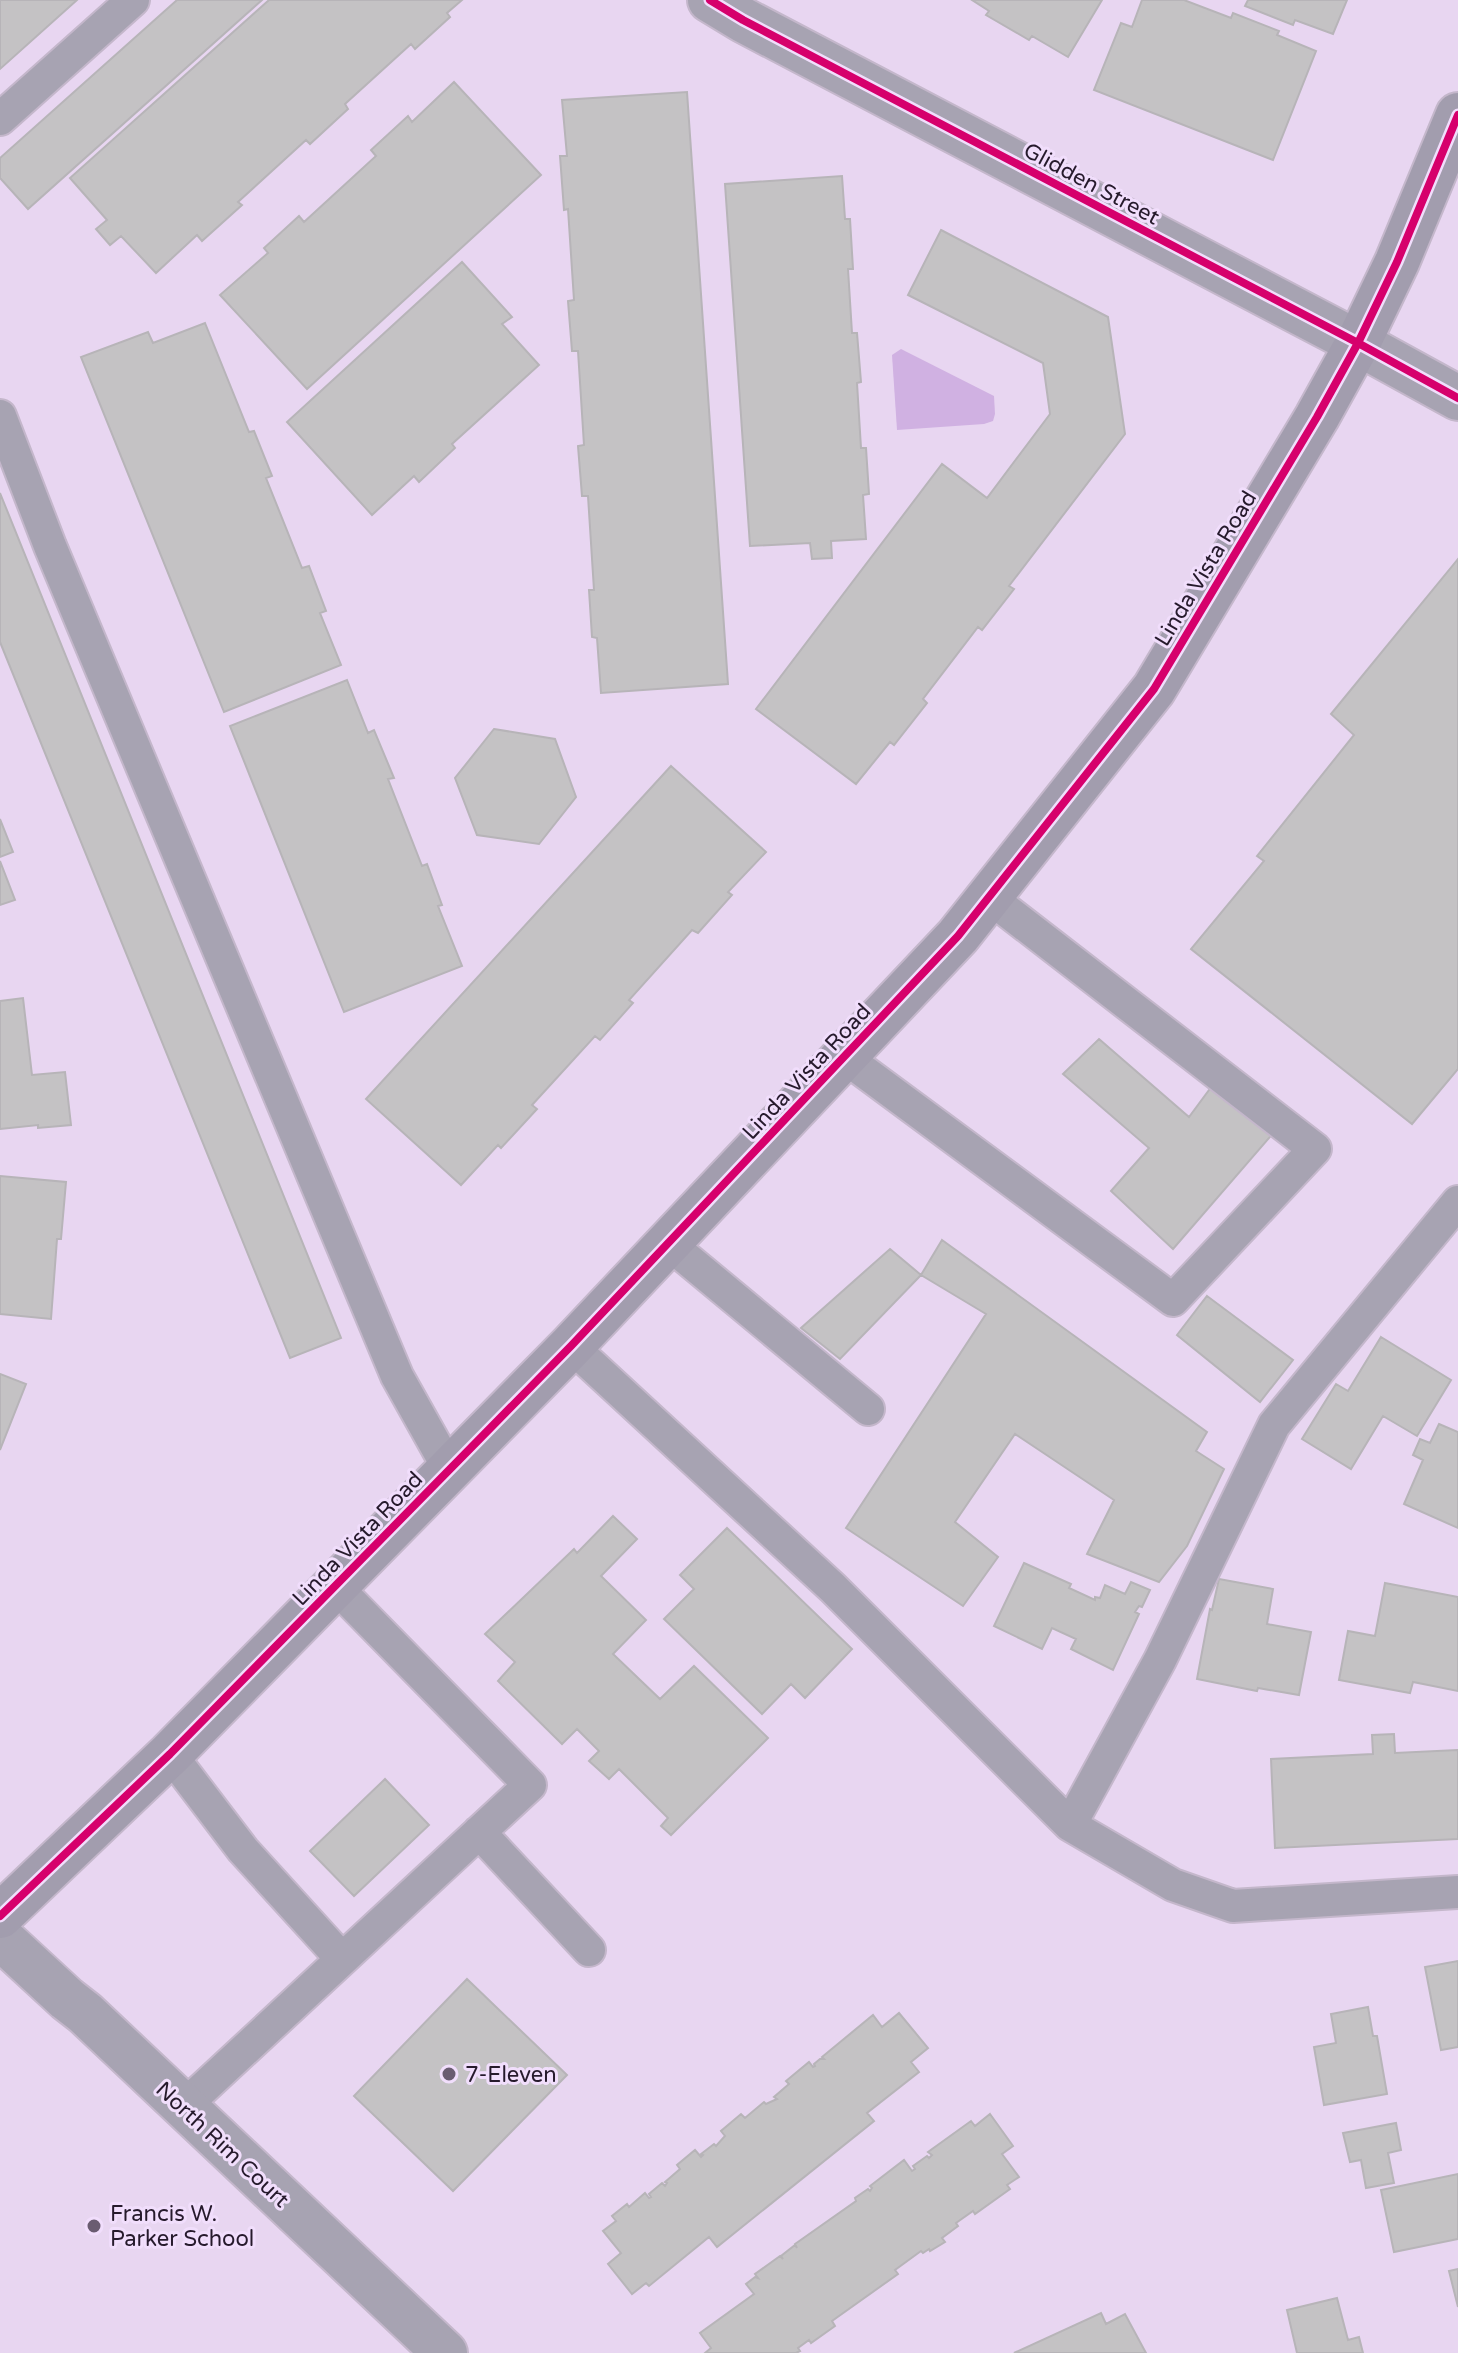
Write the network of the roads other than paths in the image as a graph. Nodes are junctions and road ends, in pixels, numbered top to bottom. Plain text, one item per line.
1 (133, 0) edge
2 (710, 0) edge
3 (0, 119) edge
4 (1454, 135) edge
5 (1358, 343) junction
6 (1458, 398) edge
7 (0, 416) edge
8 (989, 897) junction
9 (843, 1056) junction
10 (1458, 1202) edge
11 (668, 1243) junction
12 (571, 1346) junction
13 (868, 1409) dead end
14 (449, 1469) junction
15 (335, 1586) junction
16 (170, 1754) junction
17 (1070, 1825) junction
18 (479, 1832) junction
19 (1458, 1892) edge
20 (0, 1916) edge
21 (0, 1937) edge
22 (589, 1950) dead end
23 (342, 1959) junction
24 (183, 2107) junction
25 (445, 2353) edge

1 - 3 lane
2 - 5 street, Glidden Street
4 - 5 main road, Linda Vista Road
5 - 6 street, Glidden Street
5 - 8 main road, Linda Vista Road
7 - 14 lane
8 - 9 main road, Linda Vista Road
8 - 9 lane
9 - 11 main road, Linda Vista Road
10 - 17 lane
11 - 12 main road, Linda Vista Road
11 - 13 lane
12 - 14 main road, Linda Vista Road
12 - 17 lane
14 - 15 main road, Linda Vista Road
15 - 16 main road, Linda Vista Road
15 - 18 lane
16 - 20 main road, Linda Vista Road
16 - 23 lane
17 - 19 lane
18 - 22 lane
18 - 23 lane
21 - 24 street, North Rim Court
23 - 24 lane
24 - 25 street, North Rim Court

